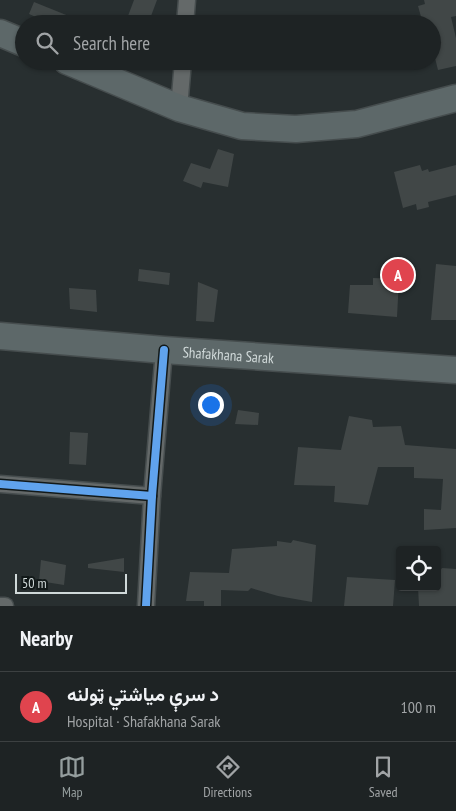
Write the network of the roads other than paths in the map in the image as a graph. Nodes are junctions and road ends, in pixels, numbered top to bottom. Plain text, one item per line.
1 (187, 0) edge
2 (186, 15) edge
3 (0, 33) edge
4 (15, 39) edge
5 (88, 70) edge
6 (182, 70) edge
7 (456, 98) edge
8 (179, 108) junction
9 (0, 336) edge
10 (164, 350) junction
11 (456, 370) edge
12 (0, 484) edge
13 (152, 496) junction
14 (0, 606) edge
15 (5, 606) edge
16 (146, 606) edge

1 - 2 street
3 - 4 main road
5 - 8 main road
6 - 8 street
7 - 8 main road
9 - 10 main road, Shafakhana Sarak
10 - 11 main road, Shafakhana Sarak
10 - 13 street
12 - 13 street
13 - 16 street
14 - 15 street

